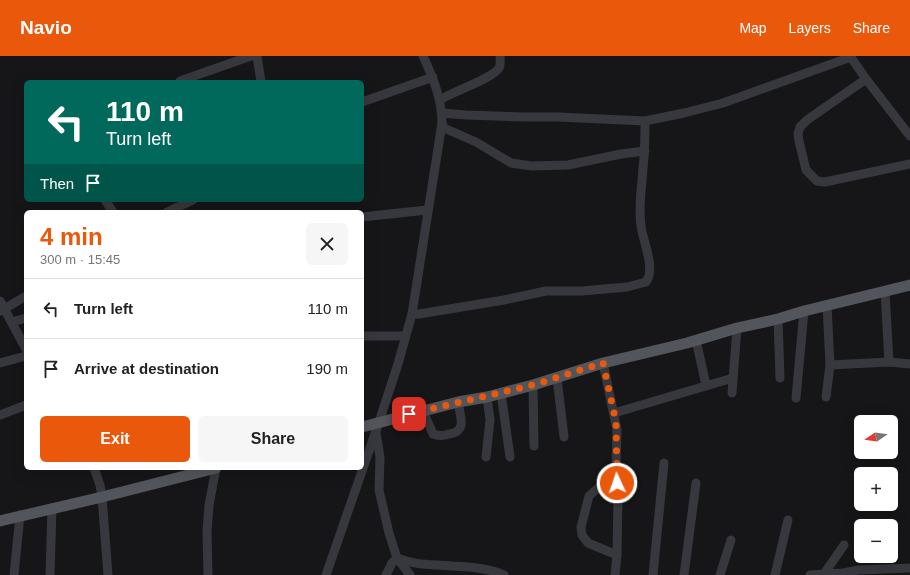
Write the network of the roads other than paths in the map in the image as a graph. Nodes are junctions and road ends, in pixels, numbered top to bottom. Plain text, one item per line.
1 (252, 56) edge
2 (257, 56) edge
3 (423, 56) edge
4 (500, 56) edge
5 (850, 57) edge
6 (433, 77) junction
7 (866, 79) junction
8 (183, 80) edge
9 (261, 80) edge
10 (440, 100) junction
11 (364, 101) edge
12 (442, 113) junction
13 (645, 122) junction
14 (442, 124) junction
15 (910, 136) edge
16 (644, 152) junction
17 (910, 164) edge
18 (189, 202) edge
19 (171, 210) edge
20 (427, 210) junction
21 (364, 217) edge
22 (910, 285) edge
23 (885, 292) junction
24 (24, 297) edge
25 (827, 305) junction
26 (2, 307) edge
27 (804, 311) junction
28 (412, 314) junction
29 (24, 319) edge
30 (778, 319) junction
31 (12, 322) junction
32 (737, 328) junction
33 (364, 336) edge
34 (405, 336) junction
35 (696, 340) junction
36 (24, 345) edge
37 (24, 357) edge
38 (889, 362) junction
39 (0, 363) edge
40 (603, 363) junction
41 (910, 364) edge
42 (830, 366) junction
43 (557, 378) junction
44 (733, 378) junction
45 (780, 378) dead end
46 (533, 385) junction
47 (706, 385) junction
48 (501, 393) junction
49 (732, 393) dead end
50 (487, 397) junction
51 (826, 397) dead end
52 (796, 398) dead end
53 (458, 402) junction
54 (24, 407) edge
55 (423, 411) junction
56 (614, 413) junction
57 (0, 415) edge
58 (379, 422) junction
59 (364, 426) edge
60 (376, 433) junction
61 (564, 437) dead end
62 (534, 446) dead end
63 (486, 457) dead end
64 (510, 457) dead end
65 (664, 463) dead end
66 (364, 467) edge
67 (95, 470) edge
68 (208, 470) edge
69 (216, 470) edge
70 (363, 470) edge
71 (617, 483) junction
72 (696, 483) dead end
73 (102, 497) junction
74 (52, 508) junction
75 (20, 515) junction
76 (0, 520) edge
77 (788, 520) dead end
78 (730, 540) dead end
79 (844, 545) dead end
80 (617, 555) junction
81 (398, 558) junction
82 (451, 565) junction
83 (404, 567) junction
84 (910, 568) edge
85 (859, 572) edge
86 (824, 574) junction
87 (14, 575) edge
88 (50, 575) edge
89 (108, 575) edge
90 (208, 575) edge
91 (326, 575) edge
92 (388, 575) edge
93 (410, 575) edge
94 (446, 575) edge
95 (504, 575) edge
96 (615, 575) edge
97 (654, 575) edge
98 (684, 575) edge
99 (720, 575) edge
100 (775, 575) edge
101 (810, 575) edge

1 - 8 street
2 - 9 street
3 - 6 street
4 - 10 street
5 - 7 street
5 - 13 street
6 - 10 street
6 - 11 street
7 - 15 street
7 - 17 street
10 - 12 street
12 - 13 street
12 - 14 street
13 - 16 street
14 - 16 street
14 - 20 street
16 - 28 street
18 - 19 street
20 - 21 street
20 - 28 street
22 - 23 main road
23 - 25 main road
23 - 38 street
24 - 26 street
25 - 27 main road
25 - 42 street
26 - 31 street
27 - 30 main road
27 - 52 street
28 - 34 street
29 - 31 street
30 - 32 main road
30 - 45 street
31 - 36 street
32 - 35 main road
32 - 44 street
33 - 34 street
34 - 58 street
35 - 40 main road
35 - 47 street
37 - 39 street
38 - 41 street
38 - 42 street
40 - 43 main road
40 - 56 street
42 - 51 street
43 - 46 main road
43 - 61 street
44 - 47 street
44 - 49 street
46 - 48 main road
46 - 62 street
47 - 56 street
48 - 50 main road
48 - 64 street
50 - 53 main road
50 - 63 street
53 - 55 main road
53 - 55 street
54 - 57 street
55 - 58 main road
56 - 71 street
58 - 59 main road
58 - 60 street
60 - 66 street
60 - 81 street
65 - 97 street
67 - 73 street
68 - 73 main road
69 - 90 street
70 - 91 street
71 - 80 street
71 - 80 street
72 - 98 street
73 - 74 main road
73 - 89 street
74 - 75 main road
74 - 88 street
75 - 76 main road
75 - 87 street
77 - 100 street
78 - 99 street
79 - 86 street
80 - 96 street
81 - 82 street
81 - 83 street
81 - 92 street
82 - 94 street
82 - 95 street
83 - 92 street
83 - 93 street
84 - 85 street
85 - 86 street
86 - 101 street

